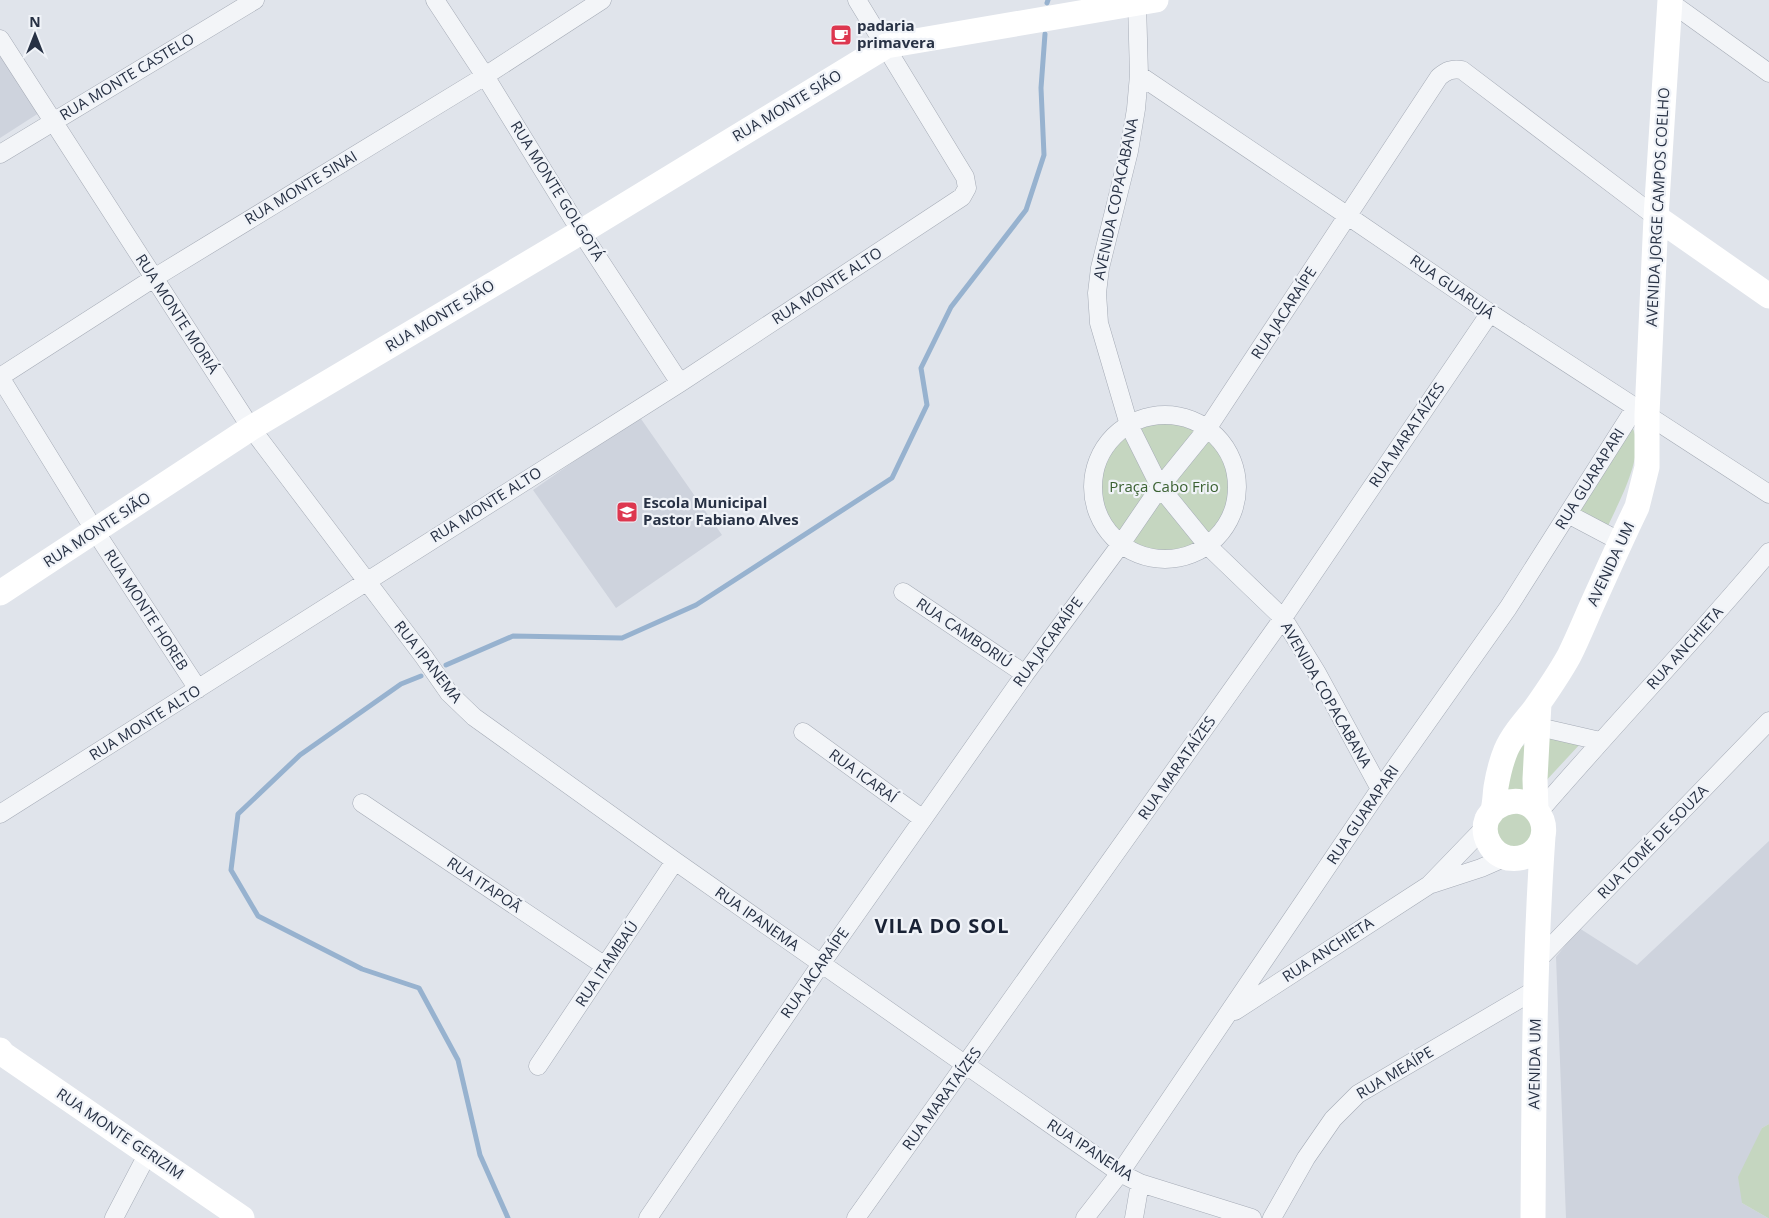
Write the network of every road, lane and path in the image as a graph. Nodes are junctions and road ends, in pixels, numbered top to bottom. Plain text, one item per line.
1 (255, 0) edge
2 (435, 0) edge
3 (602, 0) edge
4 (857, 0) edge
5 (1670, 1) edge
6 (1146, 2) edge
7 (0, 40) edge
8 (886, 46) junction
9 (1769, 73) edge
10 (1138, 75) junction
11 (485, 76) junction
12 (52, 122) junction
13 (0, 154) edge
14 (1348, 216) junction
15 (1656, 217) junction
16 (581, 232) junction
17 (154, 278) junction
18 (1769, 296) edge
19 (1490, 314) junction
20 (0, 377) edge
21 (680, 383) junction
22 (1641, 411) junction
23 (1129, 425) junction
24 (251, 428) junction
25 (1208, 429) junction
26 (1160, 487) junction
27 (1769, 494) edge
28 (1568, 514) junction
29 (95, 531) junction
30 (1620, 542) junction
31 (1120, 544) junction
32 (1208, 546) junction
33 (1769, 552) edge
34 (367, 580) junction
35 (903, 592) dead end
36 (0, 593) edge
37 (1283, 618) junction
38 (1024, 674) junction
39 (198, 689) junction
40 (1533, 719) junction
41 (1769, 722) edge
42 (803, 732) dead end
43 (1600, 742) junction
44 (1380, 789) junction
45 (362, 803) dead end
46 (0, 814) edge
47 (1489, 818) junction
48 (923, 819) junction
49 (1539, 820) junction
50 (1511, 858) junction
51 (675, 861) junction
52 (1429, 885) junction
53 (1538, 909) junction
54 (1536, 962) junction
55 (821, 964) junction
56 (605, 966) junction
57 (1536, 990) junction
58 (1227, 1016) junction
59 (1, 1055) edge
60 (538, 1066) dead end
61 (966, 1066) junction
62 (148, 1153) junction
63 (1120, 1173) junction
64 (1140, 1184) junction
65 (114, 1218) edge
66 (242, 1218) edge
67 (648, 1218) edge
68 (856, 1218) edge
69 (1085, 1218) edge
70 (1134, 1218) edge
71 (1252, 1218) edge
72 (1272, 1218) edge
73 (1533, 1218) edge

1 - 12 street, RUA MONTE CASTELO
2 - 11 street, RUA MONTE GOLGOTÁ
3 - 11 street, RUA MONTE SINAI
4 - 8 street
5 - 9 street
5 - 15 street, AVENIDA JORGE CAMPOS COELHO
6 - 8 street
6 - 10 street, AVENIDA COPACABANA
7 - 12 street, RUA MONTE MORIÁ
8 - 16 street, RUA MONTE SIÃO
8 - 21 street, RUA MONTE ALTO
10 - 14 street, RUA GUARUJÁ
10 - 23 street, AVENIDA COPACABANA
11 - 16 street, RUA MONTE GOLGOTÁ
11 - 17 street, RUA MONTE SINAI
12 - 13 street, RUA MONTE CASTELO
12 - 17 street, RUA MONTE MORIÁ
14 - 15 street, RUA JACARAÍPE
14 - 19 street, RUA GUARUJÁ
14 - 25 street, RUA JACARAÍPE
15 - 18 street
15 - 22 street, AVENIDA JORGE CAMPOS COELHO
16 - 21 street, RUA MONTE GOLGOTÁ
16 - 24 street, RUA MONTE SIÃO
17 - 20 street, RUA MONTE SINAI
17 - 24 street, RUA MONTE MORIÁ
19 - 22 street, RUA GUARUJÁ
19 - 37 street, RUA MARATAÍZES
20 - 29 street, RUA MONTE HOREB
21 - 34 street, RUA MONTE ALTO
22 - 27 street, RUA GUARUJÁ
22 - 28 street, RUA GUARAPARI
22 - 30 street, AVENIDA UM
23 - 25 street
23 - 26 street, AVENIDA COPACABANA
23 - 31 street
24 - 29 street, RUA MONTE SIÃO
24 - 34 street, RUA MONTE MORIÁ
25 - 26 street, RUA JACARAÍPE
25 - 32 street
26 - 31 street, RUA JACARAÍPE
26 - 32 street, AVENIDA COPACABANA
28 - 30 street
28 - 44 street, RUA GUARAPARI
29 - 36 street, RUA MONTE SIÃO
29 - 39 street, RUA MONTE HOREB
30 - 40 street, AVENIDA UM
31 - 32 street
31 - 38 street, RUA JACARAÍPE
32 - 37 street, AVENIDA COPACABANA
33 - 43 street, RUA ANCHIETA
34 - 39 street, RUA MONTE ALTO
34 - 51 street, RUA IPANEMA
35 - 38 street, RUA CAMBORIÚ
37 - 44 street, AVENIDA COPACABANA
37 - 61 street, RUA MARATAÍZES
38 - 48 street, RUA JACARAÍPE
39 - 46 street, RUA MONTE ALTO
40 - 43 street
40 - 47 street, AVENIDA UM
40 - 49 street, AVENIDA UM
41 - 54 street, RUA TOMÉ DE SOUZA
42 - 48 street, RUA ICARAÍ
43 - 49 street, RUA ANCHIETA
44 - 58 street, RUA GUARAPARI
45 - 56 street, RUA ITAPOÃ
47 - 49 street
47 - 50 street
47 - 52 street, RUA ANCHIETA
48 - 55 street, RUA JACARAÍPE
49 - 50 street
49 - 53 street, AVENIDA UM
50 - 52 street, RUA ANCHIETA
50 - 53 street, AVENIDA UM
51 - 55 street, RUA IPANEMA
51 - 56 street, RUA ITAMBAÚ
52 - 58 street, RUA ANCHIETA
53 - 54 street, AVENIDA UM
54 - 57 street, AVENIDA UM
55 - 61 street, RUA IPANEMA
55 - 67 street, RUA JACARAÍPE
56 - 60 street, RUA ITAMBAÚ
57 - 72 street, RUA MEAÍPE
57 - 73 street, AVENIDA UM
58 - 63 street, RUA GUARAPARI
59 - 62 street, RUA MONTE GERIZIM
61 - 63 street, RUA IPANEMA
61 - 68 street, RUA MARATAÍZES
62 - 65 street
62 - 66 street, RUA MONTE GERIZIM
63 - 64 street, RUA IPANEMA
63 - 69 street, RUA GUARAPARI
64 - 70 street
64 - 71 street, RUA IPANEMA

